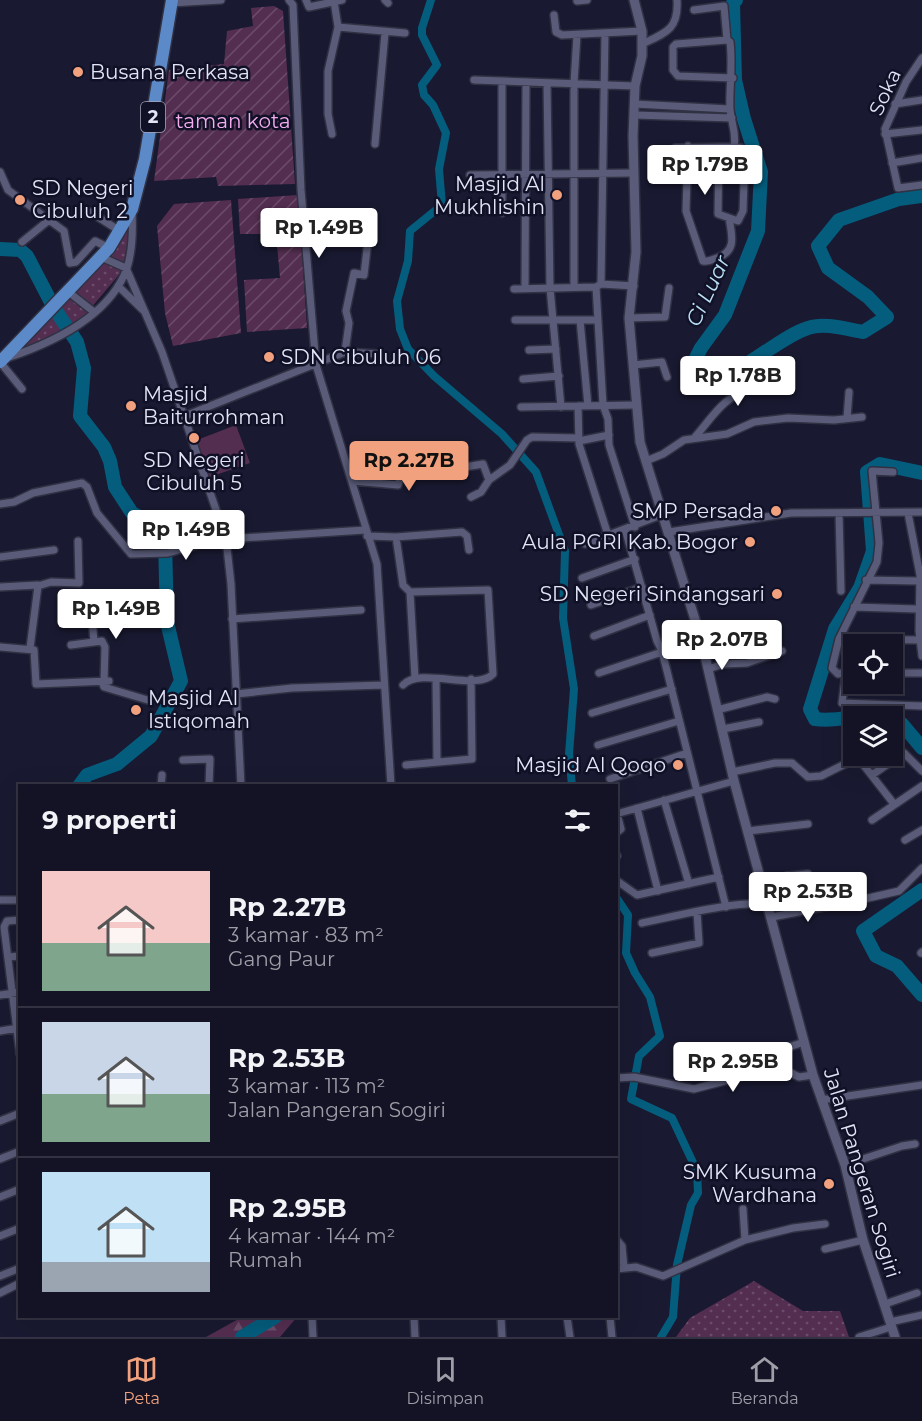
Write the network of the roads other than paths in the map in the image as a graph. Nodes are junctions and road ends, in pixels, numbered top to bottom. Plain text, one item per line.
1 (222, 0) edge
2 (289, 0) edge
3 (306, 0) edge
4 (587, 0) edge
5 (634, 0) edge
6 (677, 0) edge
7 (338, 1) edge
8 (577, 1) edge
9 (172, 2) edge
10 (694, 10) dead end
11 (554, 15) dead end
12 (338, 27) junction
13 (642, 31) junction
14 (385, 33) junction
15 (405, 33) dead end
16 (605, 33) junction
17 (577, 35) junction
18 (727, 40) junction
19 (642, 45) junction
20 (922, 58) edge
21 (733, 78) junction
22 (474, 80) dead end
23 (502, 82) junction
24 (526, 83) junction
25 (547, 83) junction
26 (574, 83) junction
27 (603, 83) junction
28 (635, 86) junction
29 (922, 100) edge
30 (895, 104) junction
31 (634, 105) junction
32 (730, 109) junction
33 (635, 115) junction
34 (732, 118) junction
35 (922, 130) edge
36 (332, 134) dead end
37 (885, 134) junction
38 (375, 144) dead end
39 (688, 146) junction
40 (734, 147) junction
41 (675, 148) dead end
42 (719, 148) junction
43 (922, 158) edge
44 (892, 163) junction
45 (0, 172) edge
46 (575, 172) junction
47 (603, 173) junction
48 (632, 173) junction
49 (503, 174) junction
50 (470, 175) dead end
51 (527, 175) junction
52 (549, 175) junction
53 (922, 185) edge
54 (132, 209) junction
55 (90, 212) dead end
56 (502, 213) dead end
57 (729, 218) junction
58 (49, 220) junction
59 (120, 231) junction
60 (22, 242) dead end
61 (367, 249) dead end
62 (105, 253) junction
63 (126, 268) junction
64 (118, 286) junction
65 (598, 286) junction
66 (634, 286) junction
67 (574, 287) junction
68 (525, 288) junction
69 (550, 288) junction
70 (669, 288) dead end
71 (514, 289) dead end
72 (64, 293) junction
73 (94, 312) junction
74 (146, 314) junction
75 (629, 318) junction
76 (553, 319) junction
77 (515, 320) dead end
78 (580, 320) junction
79 (598, 320) junction
80 (556, 349) junction
81 (529, 350) dead end
82 (345, 352) junction
83 (378, 354) dead end
84 (2, 361) edge
85 (316, 365) junction
86 (633, 365) junction
87 (559, 376) junction
88 (751, 376) dead end
89 (666, 377) dead end
90 (523, 379) dead end
91 (22, 389) dead end
92 (849, 392) dead end
93 (603, 405) junction
94 (635, 405) junction
95 (521, 406) dead end
96 (578, 406) junction
97 (588, 406) junction
98 (561, 407) junction
99 (185, 416) junction
100 (862, 417) dead end
101 (846, 418) junction
102 (609, 435) junction
103 (694, 437) junction
104 (579, 440) junction
105 (646, 461) junction
106 (893, 472) dead end
107 (489, 480) junction
108 (353, 481) junction
109 (471, 497) dead end
110 (0, 504) edge
111 (874, 512) junction
112 (922, 512) edge
113 (839, 513) junction
114 (908, 513) junction
115 (661, 515) junction
116 (635, 527) junction
117 (625, 530) junction
118 (669, 532) junction
119 (366, 533) junction
120 (608, 535) junction
121 (396, 537) junction
122 (226, 539) junction
123 (78, 541) dead end
124 (585, 544) dead end
125 (197, 545) dead end
126 (54, 550) dead end
127 (469, 550) dead end
128 (919, 554) edge
129 (0, 556) edge
130 (635, 559) junction
131 (582, 578) dead end
132 (866, 580) junction
133 (917, 581) dead end
134 (38, 585) junction
135 (0, 587) edge
136 (642, 587) junction
137 (841, 591) dead end
138 (410, 592) junction
139 (921, 594) edge
140 (91, 605) dead end
141 (591, 605) dead end
142 (854, 607) junction
143 (916, 609) dead end
144 (361, 610) dead end
145 (651, 615) junction
146 (232, 619) junction
147 (921, 631) edge
148 (594, 636) dead end
149 (701, 639) junction
150 (839, 639) junction
151 (918, 640) dead end
152 (94, 642) junction
153 (71, 645) dead end
154 (0, 647) edge
155 (30, 648) junction
156 (663, 651) junction
157 (782, 651) dead end
158 (922, 656) edge
159 (708, 669) junction
160 (599, 673) dead end
161 (843, 673) edge
162 (903, 673) edge
163 (921, 673) edge
164 (415, 678) junction
165 (436, 679) junction
166 (471, 679) junction
167 (105, 682) junction
168 (384, 685) junction
169 (403, 685) dead end
170 (672, 689) junction
171 (236, 694) junction
172 (845, 694) edge
173 (775, 699) dead end
174 (151, 701) dead end
175 (922, 706) edge
176 (717, 710) junction
177 (592, 713) dead end
178 (679, 721) junction
179 (759, 722) dead end
180 (723, 729) junction
181 (598, 745) dead end
182 (687, 753) junction
183 (183, 760) dead end
184 (437, 762) junction
185 (405, 765) dead end
186 (843, 765) edge
187 (864, 766) edge
188 (922, 771) edge
189 (162, 775) dead end
190 (872, 775) junction
191 (733, 776) junction
192 (610, 779) dead end
193 (161, 784) edge
194 (209, 784) edge
195 (241, 784) edge
196 (391, 784) edge
197 (922, 786) edge
198 (698, 789) junction
199 (664, 800) junction
200 (894, 804) junction
201 (637, 808) junction
202 (618, 814) edge
203 (618, 818) edge
204 (872, 820) dead end
205 (808, 824) dead end
206 (922, 830) edge
207 (748, 831) junction
208 (618, 832) edge
209 (905, 840) dead end
210 (922, 868) edge
211 (808, 874) dead end
212 (719, 877) junction
213 (618, 881) edge
214 (689, 884) junction
215 (763, 884) junction
216 (658, 891) junction
217 (864, 899) dead end
218 (0, 900) edge
219 (18, 900) edge
220 (840, 904) dead end
221 (770, 906) junction
222 (726, 907) junction
223 (697, 912) junction
224 (772, 917) junction
225 (18, 920) edge
226 (642, 923) dead end
227 (652, 953) dead end
228 (18, 956) edge
229 (8, 957) junction
230 (16, 993) edge
231 (0, 995) edge
232 (18, 1028) edge
233 (0, 1031) edge
234 (804, 1042) junction
235 (786, 1048) dead end
236 (735, 1055) dead end
237 (813, 1075) junction
238 (618, 1078) edge
239 (732, 1081) junction
240 (920, 1086) edge
241 (821, 1100) junction
242 (18, 1114) edge
243 (0, 1121) edge
244 (915, 1144) dead end
245 (18, 1152) edge
246 (0, 1159) edge
247 (845, 1165) junction
248 (18, 1190) edge
249 (0, 1197) edge
250 (743, 1209) dead end
251 (825, 1224) dead end
252 (18, 1229) edge
253 (0, 1236) edge
254 (745, 1240) junction
255 (863, 1240) junction
256 (618, 1241) edge
257 (825, 1249) dead end
258 (18, 1269) edge
259 (620, 1269) edge
260 (0, 1276) edge
261 (18, 1285) edge
262 (0, 1293) edge
263 (917, 1293) dead end
264 (885, 1305) junction
265 (922, 1315) edge
266 (312, 1318) edge
267 (414, 1318) edge
268 (501, 1318) edge
269 (567, 1318) edge
270 (610, 1318) edge
271 (891, 1324) junction
272 (859, 1336) edge
273 (313, 1337) edge
274 (415, 1337) edge
275 (502, 1337) edge
276 (570, 1337) edge
277 (612, 1337) edge
278 (895, 1337) edge

1 - 9 street
2 - 85 street
3 - 7 street
4 - 8 street
5 - 13 street, Jalan Pangeran Sogiri
6 - 19 street
7 - 12 street
9 - 54 highway, 2
10 - 18 street
11 - 17 street
12 - 14 street
12 - 36 street
13 - 16 street
13 - 19 street, Jalan Pangeran Sogiri
14 - 15 street
14 - 38 street
16 - 17 street
16 - 27 street
17 - 26 street
18 - 21 street
18 - 21 street
19 - 28 street, Jalan Pangeran Sogiri
20 - 30 street, Soka
21 - 32 street
22 - 23 street
23 - 24 street
23 - 49 street
24 - 25 street
24 - 51 street
25 - 26 street
25 - 52 street
26 - 27 street
26 - 46 street
27 - 28 street
27 - 47 street
28 - 31 street, Jalan Pangeran Sogiri
29 - 30 street
30 - 37 street, Soka
31 - 32 street
31 - 33 street, Jalan Pangeran Sogiri
32 - 34 street
33 - 34 street
33 - 48 street, Jalan Pangeran Sogiri
34 - 40 street
35 - 37 street
37 - 44 street, Soka
39 - 41 street
39 - 42 street
39 - 57 street
40 - 42 street
40 - 57 street
42 - 57 street
43 - 44 street
44 - 53 street, Soka
45 - 58 street
46 - 47 street
46 - 52 street
46 - 67 street
47 - 48 street
47 - 65 street
48 - 66 street, Jalan Pangeran Sogiri
49 - 50 street
49 - 51 street
49 - 56 street
51 - 52 street
51 - 68 street
52 - 69 street
54 - 59 highway, 2
54 - 63 street
55 - 59 street
58 - 60 street
58 - 62 street
59 - 62 highway, 2
61 - 82 street
62 - 63 street
62 - 72 highway, 2
63 - 64 street
63 - 74 street
64 - 73 street
64 - 74 street
65 - 66 street
65 - 67 street
65 - 79 street
66 - 75 street, Jalan Pangeran Sogiri
67 - 69 street
68 - 69 street
68 - 71 street
69 - 76 street
70 - 75 street
72 - 73 street
72 - 84 highway, 2
73 - 84 street
74 - 99 street
75 - 86 street, Jalan Pangeran Sogiri
76 - 77 street
76 - 78 street
76 - 80 street
78 - 79 street
78 - 97 street
79 - 93 street
80 - 81 street
80 - 87 street
82 - 83 street
82 - 85 street
84 - 91 street
85 - 99 street
85 - 108 street
86 - 89 street
86 - 94 street, Jalan Pangeran Sogiri
87 - 90 street
87 - 98 street
88 - 103 street
92 - 101 street
93 - 94 street
93 - 97 street
93 - 102 street
94 - 105 street, Jalan Pangeran Sogiri
95 - 98 street
96 - 97 street
96 - 98 street
96 - 104 street
99 - 122 street
100 - 101 street
101 - 103 street
102 - 104 street
102 - 116 street
103 - 105 street
104 - 107 street
104 - 120 street
105 - 115 street, Jalan Pangeran Sogiri
106 - 111 street
107 - 108 street
107 - 109 street
108 - 119 street
110 - 125 street
111 - 113 street
111 - 114 street
111 - 132 street
112 - 114 street
113 - 118 street
113 - 137 street
114 - 128 street
115 - 116 street
115 - 118 street, Jalan Pangeran Sogiri
116 - 117 street
117 - 120 street
117 - 130 street
118 - 149 street, Jalan Pangeran Sogiri
119 - 121 street
119 - 122 street
119 - 168 street
120 - 124 street
121 - 127 street
121 - 138 street
122 - 146 street
123 - 134 street
126 - 129 street
128 - 139 street
130 - 131 street
130 - 136 street
132 - 133 street
132 - 142 street
134 - 135 street
134 - 155 street
136 - 141 street
136 - 145 street
138 - 164 street
138 - 166 street
139 - 147 street
140 - 152 street
142 - 143 street
142 - 150 street
144 - 146 street
145 - 148 street
145 - 156 street
146 - 171 street
147 - 158 street
149 - 156 street
149 - 159 street, Jalan Pangeran Sogiri
150 - 151 street
150 - 161 street
152 - 153 street
152 - 167 street
154 - 155 street
155 - 167 street
156 - 160 street
156 - 170 street
157 - 159 street
159 - 176 street, Jalan Pangeran Sogiri
162 - 163 street
164 - 165 street
164 - 169 street
165 - 166 street
165 - 184 street
166 - 184 street
167 - 174 street
168 - 171 street
168 - 196 street
170 - 177 street
170 - 178 street
171 - 195 street
172 - 175 street
173 - 176 street
176 - 180 street, Jalan Pangeran Sogiri
178 - 181 street
178 - 182 street
179 - 180 street
180 - 191 street, Jalan Pangeran Sogiri
182 - 192 street
182 - 198 street
183 - 194 street
184 - 185 street
186 - 191 street
187 - 190 street
188 - 190 street
189 - 193 street
190 - 200 street
191 - 198 street
191 - 207 street, Jalan Pangeran Sogiri
197 - 200 street
198 - 199 street
198 - 212 street
199 - 201 street
199 - 214 street
200 - 204 street
201 - 202 street
201 - 216 street
203 - 208 street
205 - 207 street
206 - 209 street
207 - 215 street, Jalan Pangeran Sogiri
210 - 217 street
211 - 215 street
212 - 214 street
212 - 222 street
213 - 216 street
214 - 216 street
215 - 221 street, Jalan Pangeran Sogiri
218 - 219 street
220 - 224 street
221 - 222 street
221 - 224 street, Jalan Pangeran Sogiri
222 - 223 street
223 - 226 street
223 - 227 street
224 - 234 street, Jalan Pangeran Sogiri
225 - 229 street
228 - 229 street
229 - 230 street
230 - 231 street
230 - 232 street
232 - 233 street
234 - 235 street
234 - 237 street, Jalan Pangeran Sogiri
236 - 239 street
237 - 239 street
237 - 241 street, Jalan Pangeran Sogiri
238 - 239 street
240 - 241 street
241 - 247 street, Jalan Pangeran Sogiri
242 - 243 street
244 - 247 street
245 - 246 street
247 - 255 street, Jalan Pangeran Sogiri
248 - 249 street
250 - 254 street
251 - 254 street
252 - 253 street
254 - 259 street
255 - 257 street
255 - 264 street, Jalan Pangeran Sogiri
256 - 259 street
258 - 260 street
261 - 262 street
263 - 264 street
264 - 271 street, Jalan Pangeran Sogiri
265 - 271 street
266 - 273 street
267 - 274 street
268 - 275 street
269 - 276 street
270 - 277 street
271 - 272 street
271 - 278 street, Jalan Pangeran Sogiri

